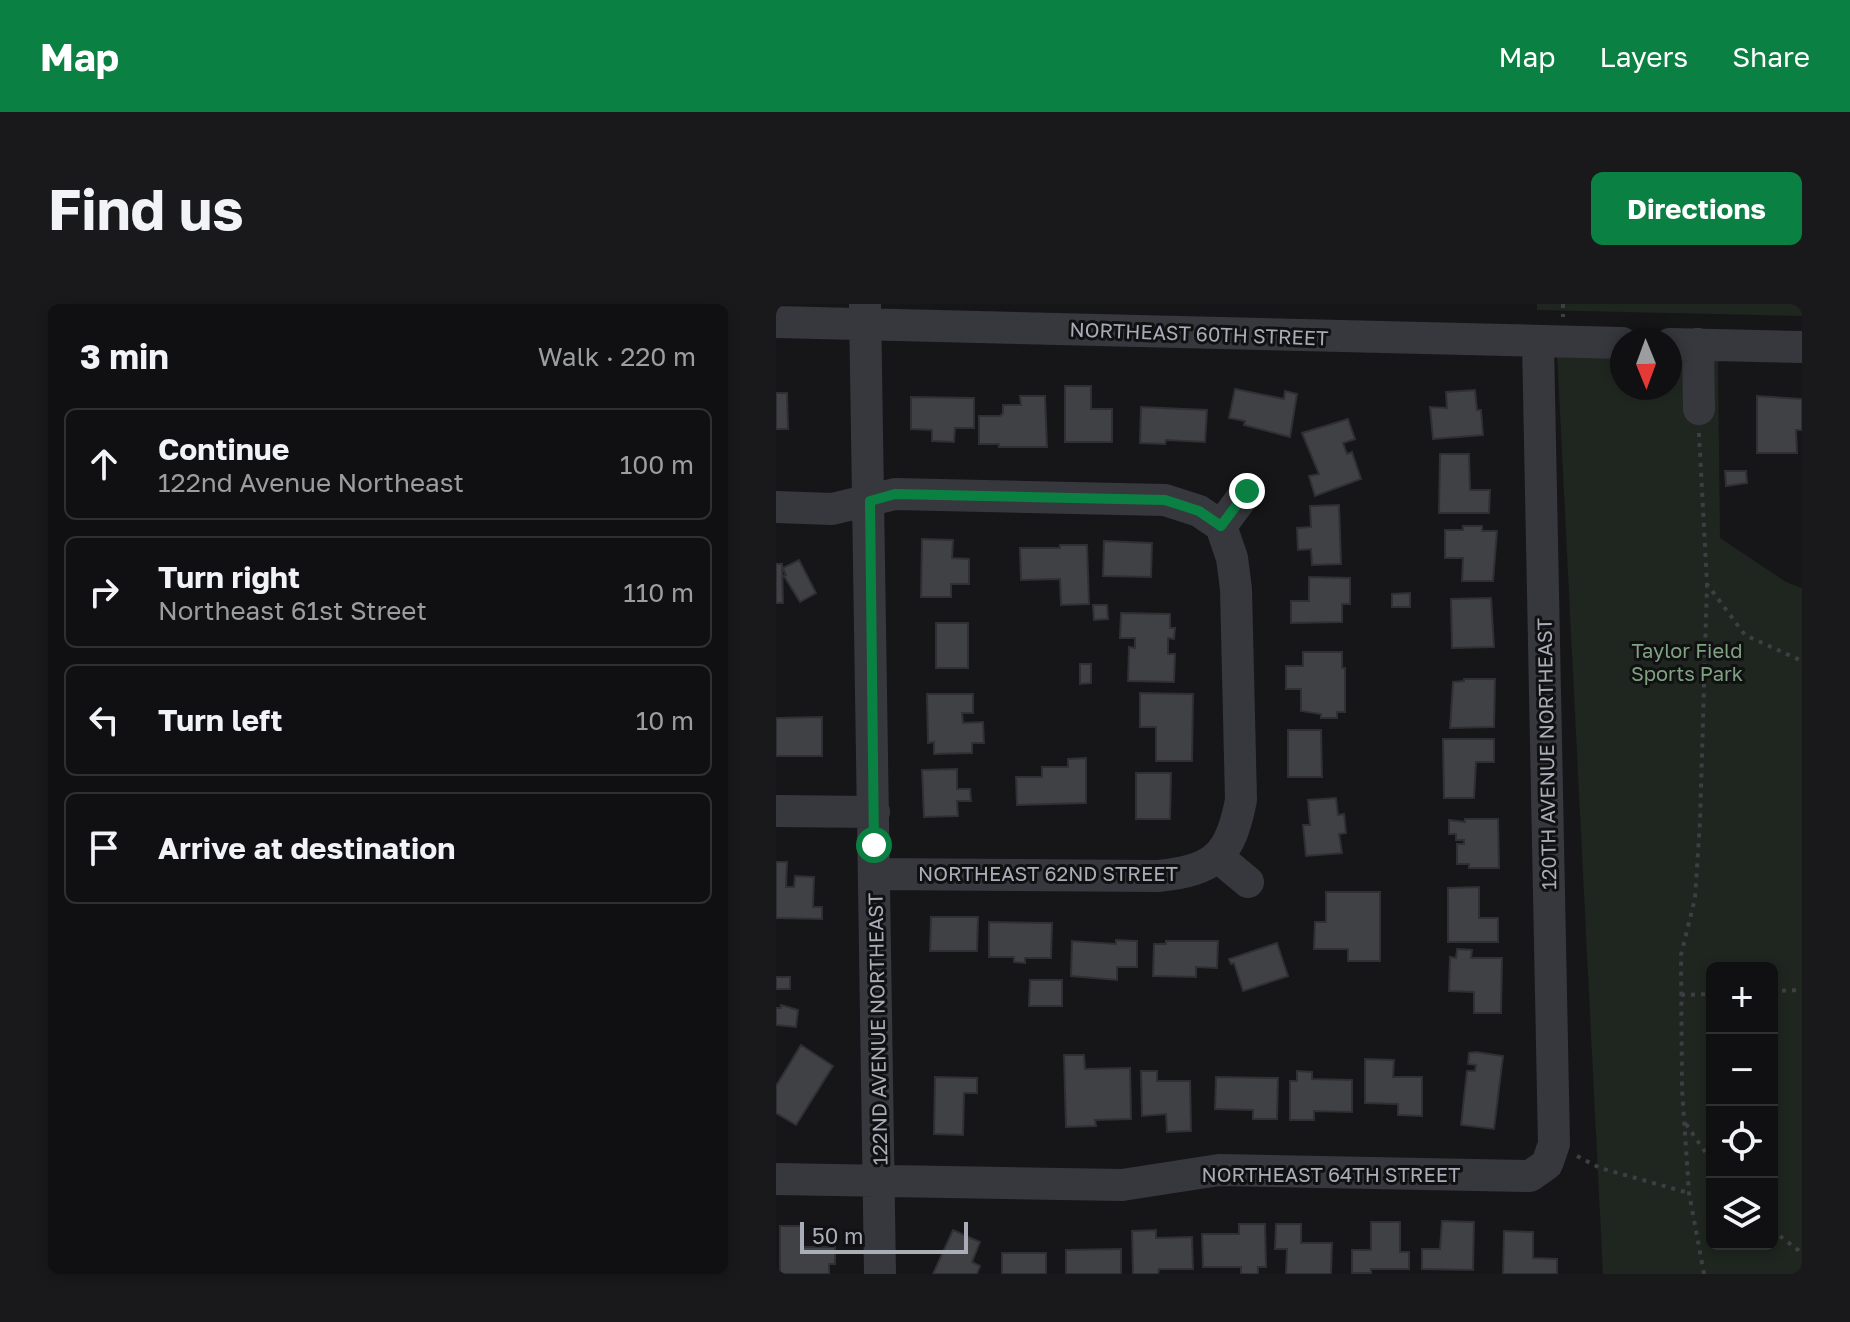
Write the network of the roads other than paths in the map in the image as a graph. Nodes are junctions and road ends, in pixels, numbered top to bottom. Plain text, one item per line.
1 (865, 314) edge
2 (776, 322) edge
3 (1538, 342) junction
4 (1610, 343) edge
5 (1684, 344) edge
6 (1802, 347) edge
7 (1699, 409) road end
8 (1247, 491) dead end
9 (870, 501) junction
10 (776, 507) edge
11 (1221, 526) junction
12 (776, 811) edge
13 (874, 812) junction
14 (1218, 857) junction
15 (875, 874) junction
16 (1248, 882) dead end
17 (1551, 1154) joint
18 (776, 1179) edge
19 (879, 1182) junction
20 (880, 1274) edge

1 - 2 street, NORTHEAST 60TH STREET
1 - 3 street, NORTHEAST 60TH STREET
1 - 9 street, 122ND AVENUE NORTHEAST
3 - 4 street, NORTHEAST 60TH STREET
3 - 17 street, 120TH AVENUE NORTHEAST
5 - 6 street
5 - 7 street
8 - 11 street
9 - 10 street
9 - 11 street
9 - 13 street, 122ND AVENUE NORTHEAST
11 - 14 street
12 - 13 street
13 - 15 street, 122ND AVENUE NORTHEAST
14 - 15 street, NORTHEAST 62ND STREET
14 - 16 street
15 - 19 street, 122ND AVENUE NORTHEAST
17 - 19 street, NORTHEAST 64TH STREET
18 - 19 street, NORTHEAST 64TH STREET
19 - 20 street, 122ND AVENUE NORTHEAST

